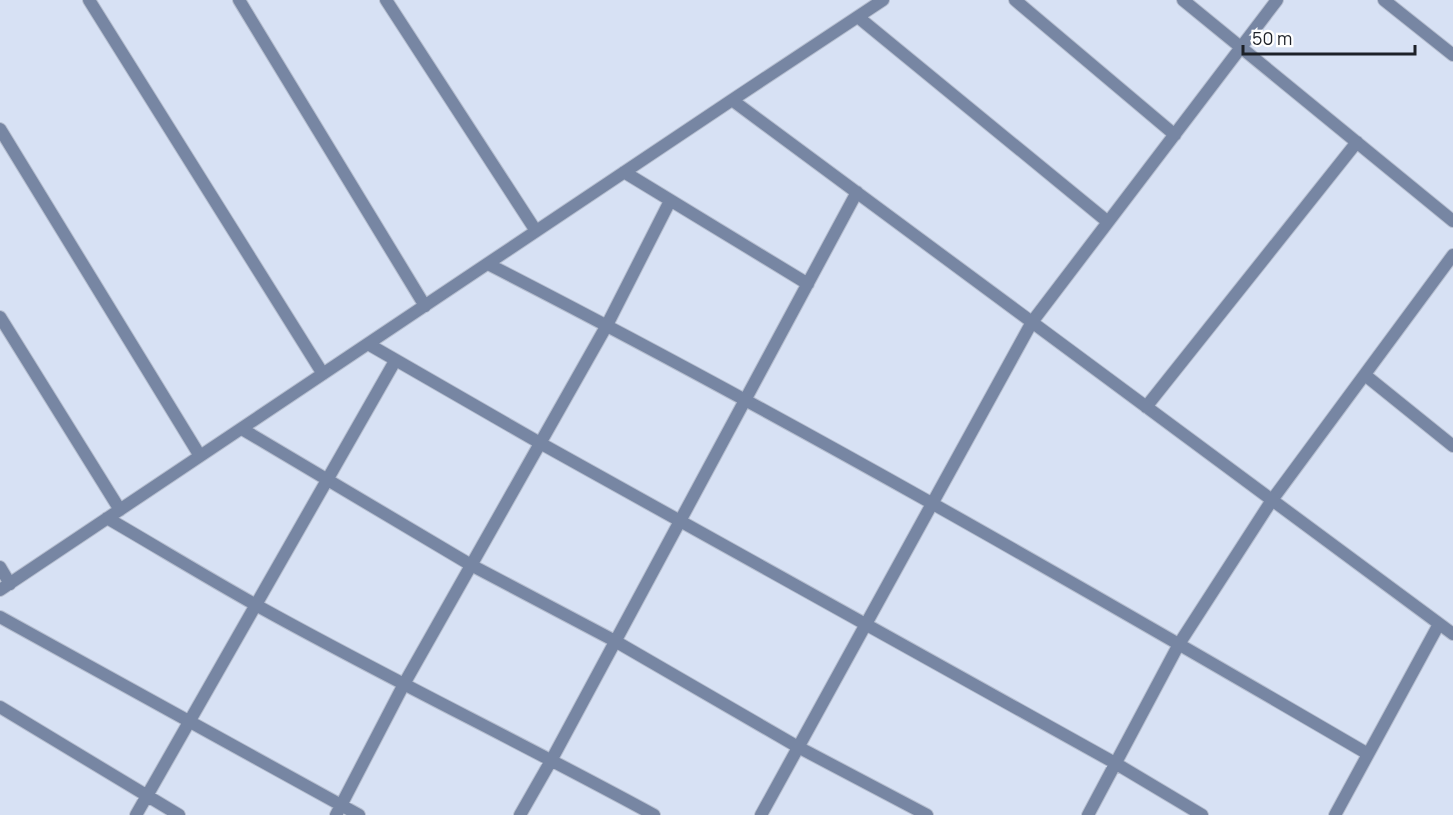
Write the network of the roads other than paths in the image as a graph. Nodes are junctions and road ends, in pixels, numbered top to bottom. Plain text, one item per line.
1 (89, 0) edge
2 (239, 0) edge
3 (386, 0) edge
4 (884, 0) edge
5 (1015, 0) edge
6 (1183, 0) edge
7 (1277, 0) edge
8 (1384, 0) edge
9 (858, 17) junction
10 (1242, 48) junction
11 (1453, 55) edge
12 (732, 100) junction
13 (0, 129) edge
14 (1175, 135) junction
15 (1356, 142) junction
16 (624, 172) junction
17 (858, 192) junction
18 (670, 201) junction
19 (1453, 221) edge
20 (1108, 222) junction
21 (536, 231) junction
22 (1453, 255) edge
23 (488, 264) junction
24 (808, 284) junction
25 (425, 306) junction
26 (0, 317) edge
27 (1032, 322) junction
28 (607, 325) junction
29 (368, 344) junction
30 (395, 361) junction
31 (323, 374) junction
32 (1365, 375) junction
33 (745, 401) junction
34 (1146, 407) junction
35 (242, 429) junction
36 (540, 443) junction
37 (1453, 446) edge
38 (200, 456) junction
39 (328, 479) junction
40 (1272, 500) junction
41 (932, 503) junction
42 (120, 510) junction
43 (107, 518) junction
44 (680, 521) junction
45 (471, 565) junction
46 (0, 567) edge
47 (5, 587) edge
48 (256, 605) junction
49 (0, 617) edge
50 (866, 623) junction
51 (1439, 624) junction
52 (1453, 634) edge
53 (615, 641) junction
54 (1179, 644) junction
55 (404, 684) junction
56 (0, 707) edge
57 (189, 722) junction
58 (798, 747) junction
59 (1368, 754) junction
60 (552, 759) junction
61 (1115, 763) junction
62 (147, 796) junction
63 (338, 810) edge
64 (136, 815) edge
65 (179, 815) edge
66 (359, 815) edge
67 (520, 815) edge
68 (654, 815) edge
69 (760, 815) edge
70 (927, 815) edge
71 (1088, 815) edge
72 (1203, 815) edge
73 (1335, 815) edge

1 - 31 street
2 - 25 street
3 - 21 street
4 - 9 street
5 - 14 street
6 - 10 street
7 - 10 street
8 - 11 street
9 - 12 street
9 - 20 street
10 - 14 street
10 - 15 street
12 - 16 street
12 - 17 street
13 - 38 street
14 - 20 street
15 - 19 street
15 - 34 street
16 - 18 street
16 - 21 street
17 - 24 street
17 - 27 street
18 - 24 street
18 - 28 street
20 - 27 street
21 - 23 street
22 - 32 street
23 - 25 street
23 - 28 street
24 - 33 street
25 - 29 street
26 - 42 street
27 - 34 street
27 - 41 street
28 - 33 street
28 - 36 street
29 - 30 street
29 - 31 street
30 - 36 street
30 - 39 street
31 - 35 street
32 - 37 street
32 - 40 street
33 - 41 street
33 - 44 street
34 - 40 street
35 - 38 street
35 - 39 street
36 - 44 street
36 - 45 street
38 - 42 street
39 - 45 street
39 - 48 street
40 - 51 street
40 - 54 street
41 - 50 street
41 - 54 street
42 - 43 street
43 - 47 street
43 - 48 street
44 - 50 street
44 - 53 street
45 - 53 street
45 - 55 street
46 - 47 street
48 - 55 street
48 - 57 street
49 - 57 street
50 - 58 street
50 - 61 street
51 - 52 street
51 - 59 street
53 - 58 street
53 - 60 street
54 - 59 street
54 - 61 street
55 - 60 street
55 - 63 street
56 - 62 street
57 - 62 street
57 - 63 street
58 - 69 street
58 - 70 street
59 - 73 street
60 - 67 street
60 - 68 street
61 - 71 street
61 - 72 street
62 - 64 street
62 - 65 street
63 - 66 street

